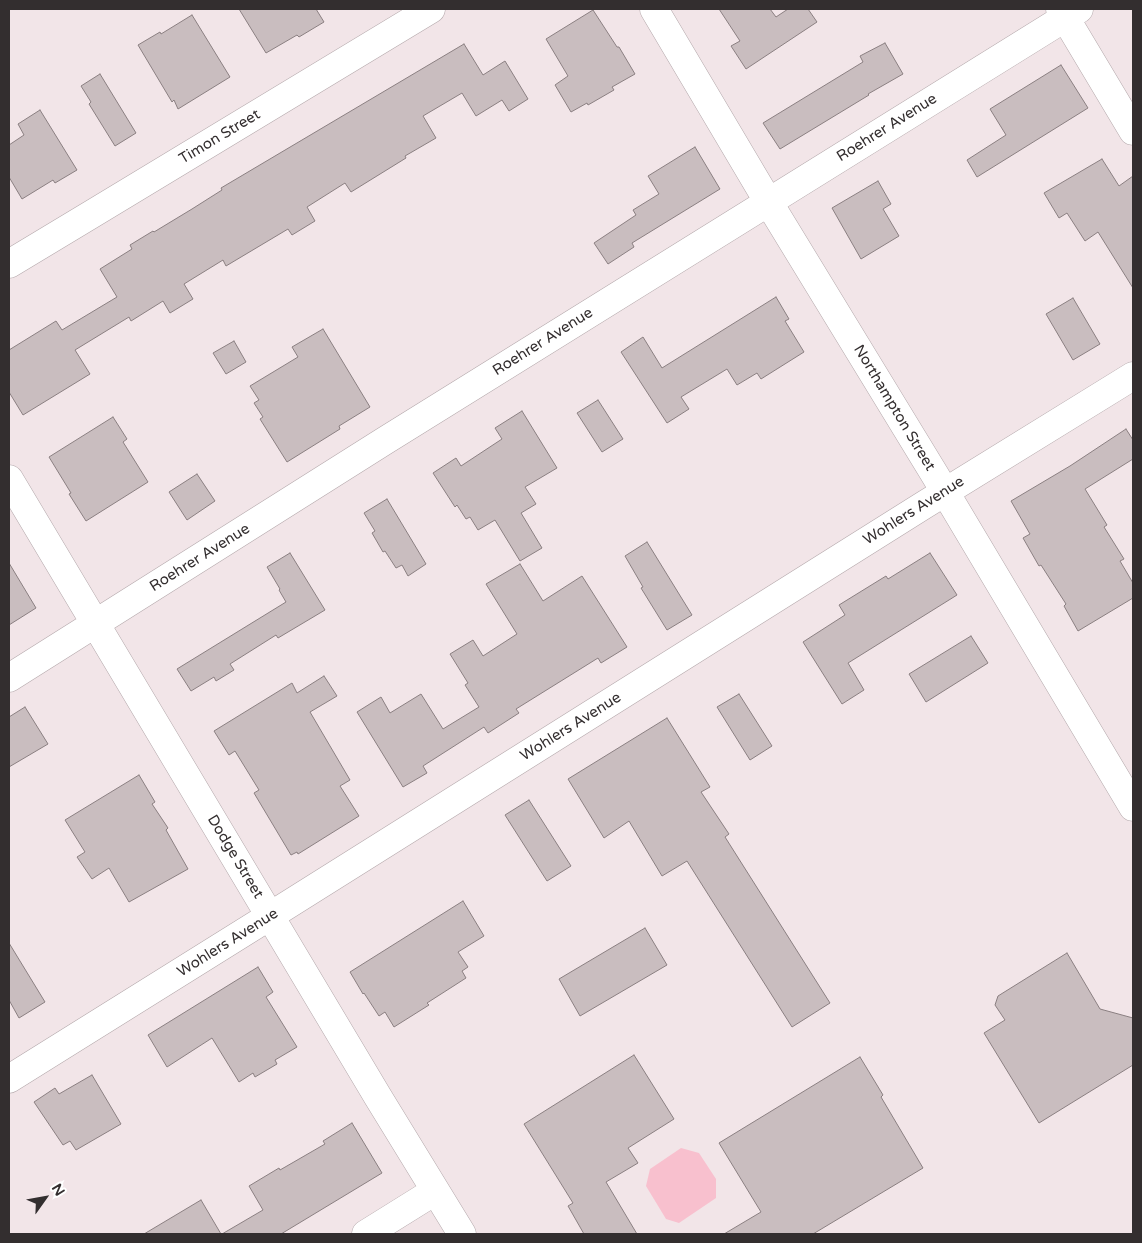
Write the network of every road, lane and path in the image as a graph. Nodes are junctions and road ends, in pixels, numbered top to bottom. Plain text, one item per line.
1 (431, 9) edge
2 (654, 9) edge
3 (1068, 12) edge
4 (1133, 131) edge
5 (769, 202) junction
6 (9, 264) edge
7 (1133, 376) edge
8 (9, 479) edge
9 (944, 492) junction
10 (95, 624) junction
11 (9, 678) edge
12 (1133, 807) edge
13 (270, 916) junction
14 (9, 1079) edge
15 (436, 1190) junction
16 (453, 1231) edge
17 (366, 1234) edge

1 - 6 street, Timon Street
2 - 5 street, Northampton Street
3 - 4 street
3 - 5 street, Roehrer Avenue
5 - 9 street, Northampton Street
5 - 10 street, Roehrer Avenue
7 - 9 street, Wohlers Avenue
8 - 10 street, Dodge Street
9 - 12 street, Northampton Street
9 - 13 street, Wohlers Avenue
10 - 11 street, Roehrer Avenue
10 - 13 street, Dodge Street
13 - 14 street, Wohlers Avenue
13 - 15 street, Dodge Street
15 - 16 street, Dodge Street
15 - 17 street

